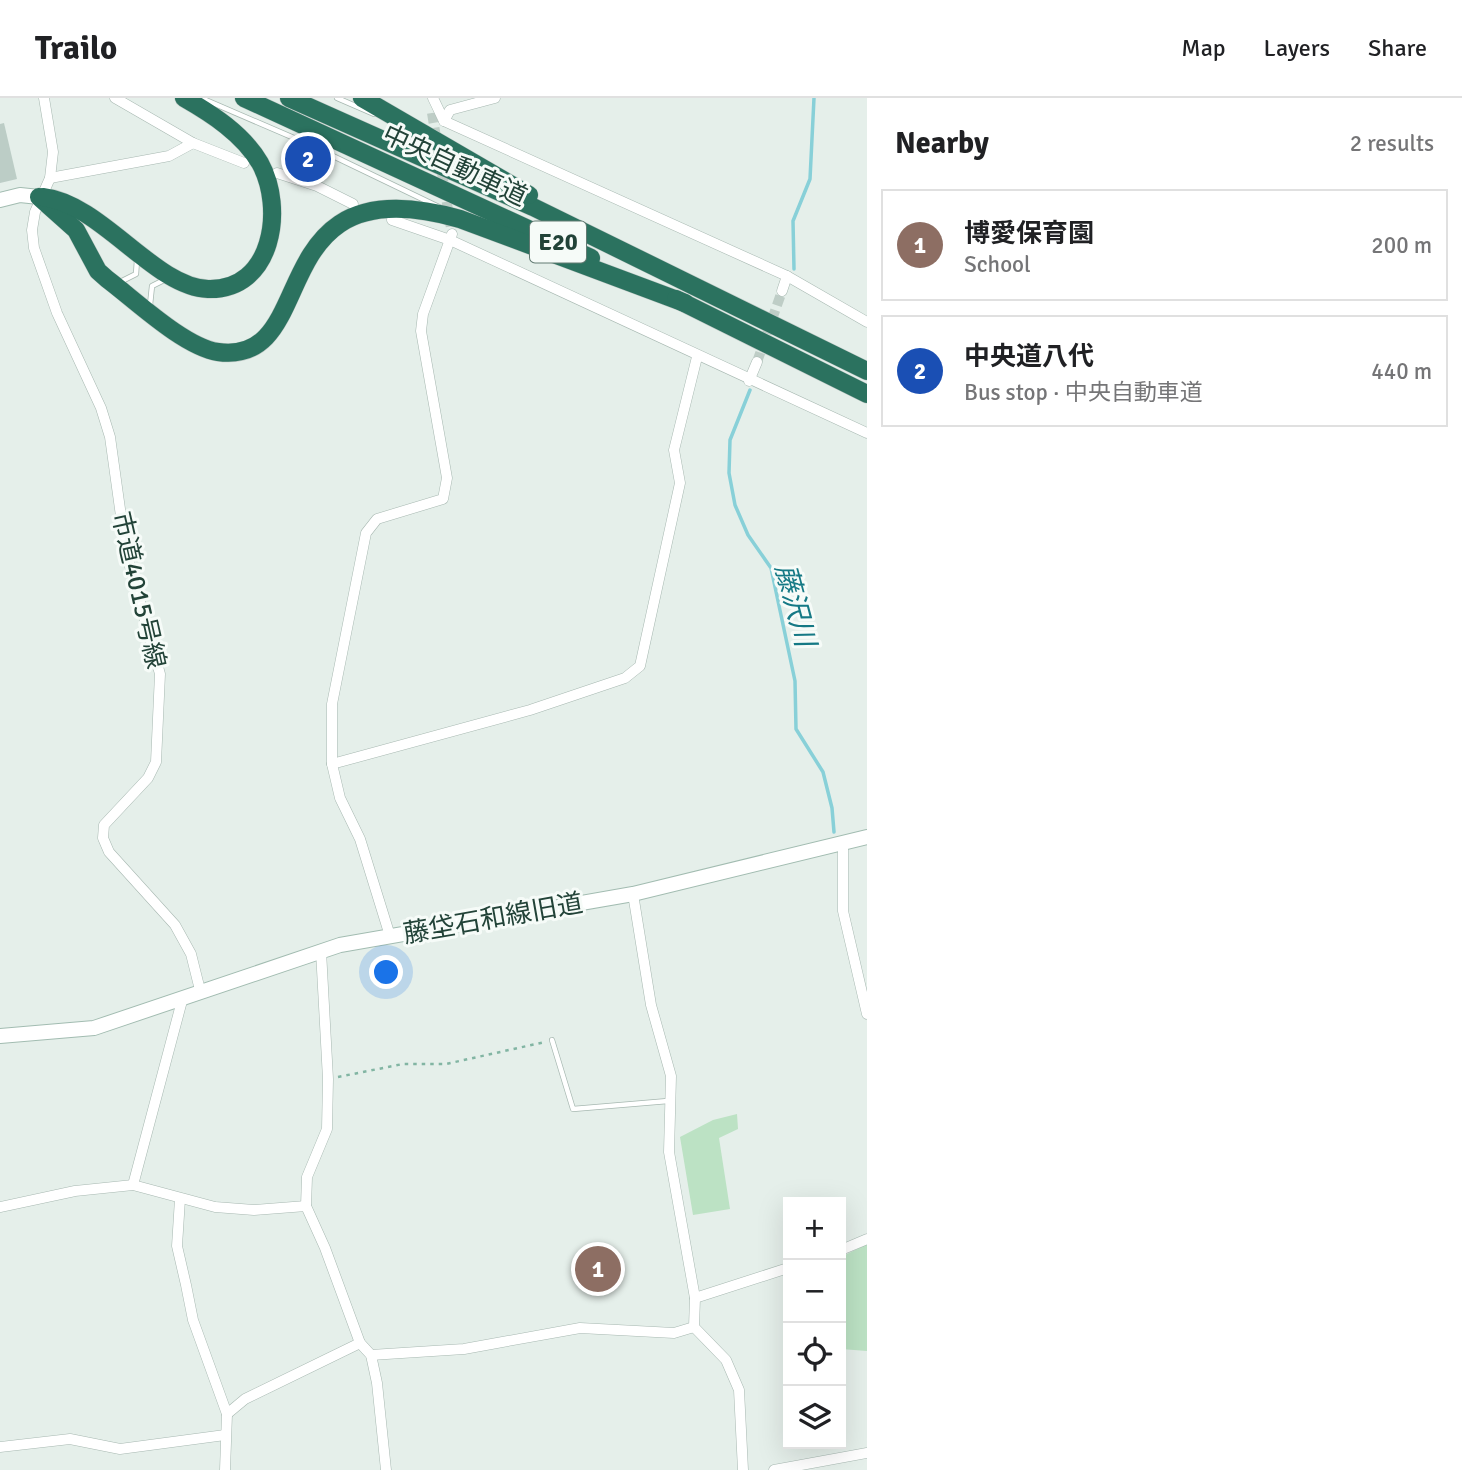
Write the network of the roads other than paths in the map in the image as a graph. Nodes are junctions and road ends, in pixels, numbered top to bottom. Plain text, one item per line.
1 (44, 98) edge
2 (115, 98) edge
3 (184, 98) edge
4 (200, 98) edge
5 (244, 98) edge
6 (289, 98) edge
7 (337, 98) edge
8 (362, 98) edge
9 (431, 98) edge
10 (495, 98) edge
11 (432, 113) tunnel mouth
12 (444, 121) junction
13 (420, 131) junction
14 (193, 143) junction
15 (244, 163) dead end
16 (277, 173) dead end
17 (50, 178) junction
18 (39, 197) junction
19 (0, 200) edge
20 (354, 204) dead end
21 (392, 220) dead end
22 (454, 231) junction
23 (130, 246) junction
24 (787, 276) junction
25 (176, 278) junction
26 (107, 279) junction
27 (782, 290) tunnel mouth
28 (685, 303) junction
29 (750, 312) junction
30 (153, 313) junction
31 (867, 322) edge
32 (697, 357) junction
33 (757, 362) tunnel mouth
34 (867, 371) edge
35 (749, 381) junction
36 (867, 394) edge
37 (867, 433) edge
38 (332, 764) junction
39 (867, 837) edge
40 (844, 843) junction
41 (633, 894) junction
42 (390, 936) junction
43 (321, 951) junction
44 (201, 990) junction
45 (183, 997) junction
46 (867, 1014) edge
47 (0, 1035) edge
48 (552, 1040) road end
49 (668, 1101) junction
50 (133, 1185) junction
51 (180, 1199) junction
52 (306, 1206) junction
53 (0, 1207) edge
54 (867, 1239) edge
55 (846, 1248) edge
56 (783, 1270) edge
57 (695, 1298) junction
58 (694, 1327) junction
59 (360, 1343) junction
60 (371, 1355) junction
61 (227, 1414) junction
62 (225, 1435) junction
63 (0, 1447) edge
64 (867, 1453) edge
65 (225, 1470) edge
66 (386, 1470) edge
67 (743, 1470) edge
68 (774, 1470) edge

1 - 17 street
2 - 14 street
3 - 25 highway
4 - 22 lane
5 - 28 highway, 中央自動車道 / E20
6 - 29 highway, 中央自動車道 / E20
7 - 13 lane
8 - 13 highway
9 - 11 street
9 - 12 street
10 - 12 street
12 - 24 street
13 - 29 highway
14 - 15 street
14 - 17 street
16 - 20 street
17 - 18 street, 市道4015号線
18 - 19 street
18 - 23 highway
18 - 26 highway
18 - 44 street, 市道4015号線
21 - 22 street
22 - 28 highway
22 - 30 highway
22 - 32 street
22 - 38 street
23 - 25 highway
23 - 26 lane
24 - 27 street
24 - 31 street
25 - 30 lane
26 - 30 highway
28 - 36 highway, 中央自動車道 / E20
29 - 34 highway, 中央自動車道 / E20
32 - 35 street
32 - 38 street
33 - 35 street
35 - 37 street
38 - 42 street
39 - 40 street, 藤垈石和線旧道
40 - 41 street, 藤垈石和線旧道
40 - 46 street
41 - 42 street, 藤垈石和線旧道
41 - 49 street
42 - 43 street, 藤垈石和線旧道
43 - 44 street, 藤垈石和線旧道
43 - 52 street
44 - 45 street, 藤垈石和線旧道
45 - 47 street, 藤垈石和線旧道
45 - 50 street
48 - 49 lane
49 - 57 street
50 - 51 street
50 - 53 street
51 - 52 street
51 - 61 street
52 - 59 street
54 - 55 street
56 - 57 street
57 - 58 street
58 - 60 street
58 - 67 street
59 - 60 street
59 - 61 street
60 - 66 street
61 - 62 street
62 - 63 street
62 - 65 street
64 - 68 street

